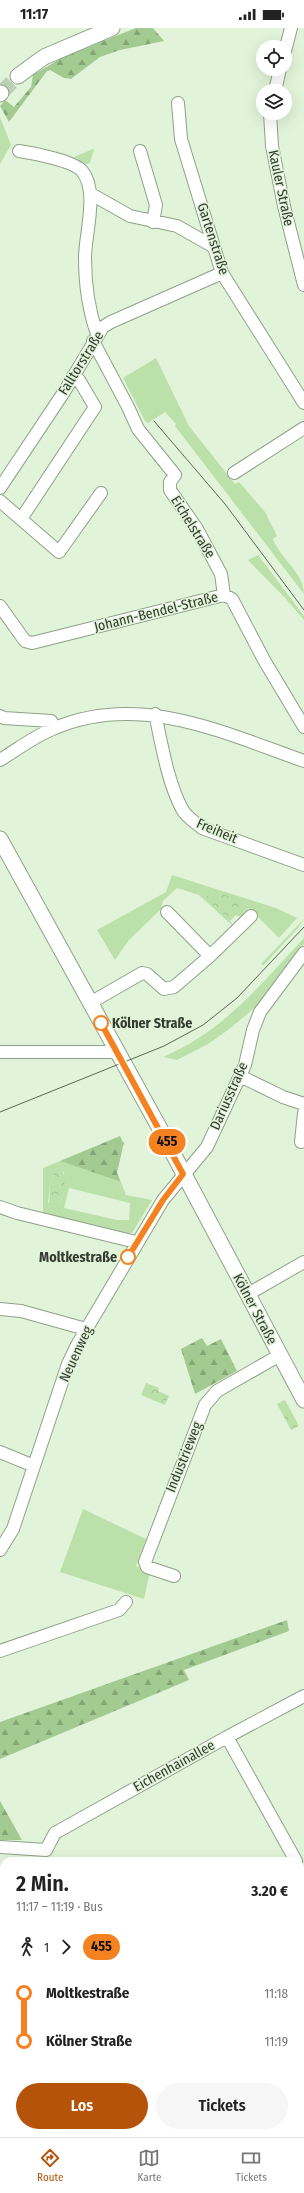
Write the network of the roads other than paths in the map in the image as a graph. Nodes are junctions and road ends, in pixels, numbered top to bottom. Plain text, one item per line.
1 (112, 28) edge
2 (291, 28) edge
3 (288, 40) edge
4 (18, 76) tunnel mouth
5 (178, 103) dead end
6 (270, 120) edge
7 (19, 151) dead end
8 (140, 151) dead end
9 (91, 194) junction
10 (154, 222) junction
11 (214, 247) junction
12 (222, 273) junction
13 (304, 285) edge
14 (95, 337) junction
15 (73, 376) junction
16 (304, 403) edge
17 (304, 428) edge
18 (234, 473) dead end
19 (0, 488) edge
20 (101, 493) dead end
21 (0, 501) edge
22 (21, 519) junction
23 (224, 595) junction
24 (0, 606) edge
25 (155, 714) junction
26 (0, 716) edge
27 (55, 728) junction
28 (304, 728) edge
29 (0, 760) edge
30 (304, 761) edge
31 (0, 839) edge
32 (304, 865) edge
33 (168, 912) dead end
34 (251, 916) dead end
35 (304, 953) edge
36 (210, 956) junction
37 (90, 1003) junction
38 (0, 1052) edge
39 (116, 1052) junction
40 (240, 1076) junction
41 (304, 1104) edge
42 (304, 1113) edge
43 (300, 1142) dead end
44 (183, 1174) junction
45 (0, 1207) edge
46 (136, 1242) junction
47 (304, 1262) edge
48 (248, 1294) junction
49 (0, 1309) edge
50 (86, 1329) junction
51 (280, 1355) junction
52 (304, 1400) edge
53 (0, 1452) edge
54 (34, 1466) junction
55 (0, 1550) edge
56 (174, 1576) dead end
57 (126, 1602) dead end
58 (0, 1652) edge
59 (304, 1696) edge
60 (227, 1737) junction
61 (0, 1847) edge
62 (48, 1855) edge
63 (294, 1857) edge

1 - 4 main road
2 - 3 street
5 - 11 street, Gartenstraße
6 - 13 street, Kauler Straße
7 - 9 street, Eichelstraße
8 - 10 street
9 - 10 street
9 - 14 street, Eichelstraße
10 - 11 street
11 - 12 street, Gartenstraße
12 - 14 street, Falltorstraße
12 - 16 street, Gartenstraße
14 - 15 street, Falltorstraße
14 - 23 street, Eichelstraße
15 - 19 street, Falltorstraße
15 - 22 street
17 - 18 street
20 - 22 street
21 - 22 street
23 - 24 street, Johann-Bendel-Straße
23 - 28 street, Johann-Bendel-Straße
25 - 27 street
25 - 30 street
25 - 32 street, Freiheit
26 - 27 street
27 - 29 street
31 - 37 main road, Kölner Straße
33 - 36 street
34 - 36 street
35 - 40 street, Dariusstraße
36 - 37 street
37 - 39 main road, Kölner Straße
38 - 39 street
39 - 44 main road, Kölner Straße
40 - 41 street
40 - 44 street, Dariusstraße
42 - 43 street
44 - 46 street, Neuenweg
44 - 48 main road, Kölner Straße
45 - 46 street
46 - 50 street, Neuenweg
47 - 48 street
48 - 51 main road, Kölner Straße
49 - 50 street
50 - 54 street, Neuenweg
51 - 52 main road, Kölner Straße
51 - 56 street, Industrieweg
53 - 54 street
54 - 55 street, Neuenweg
57 - 58 street
59 - 60 street
60 - 62 street, Eichenhainallee
60 - 63 street, Eichenhainallee
61 - 62 street, Eichenhainallee

